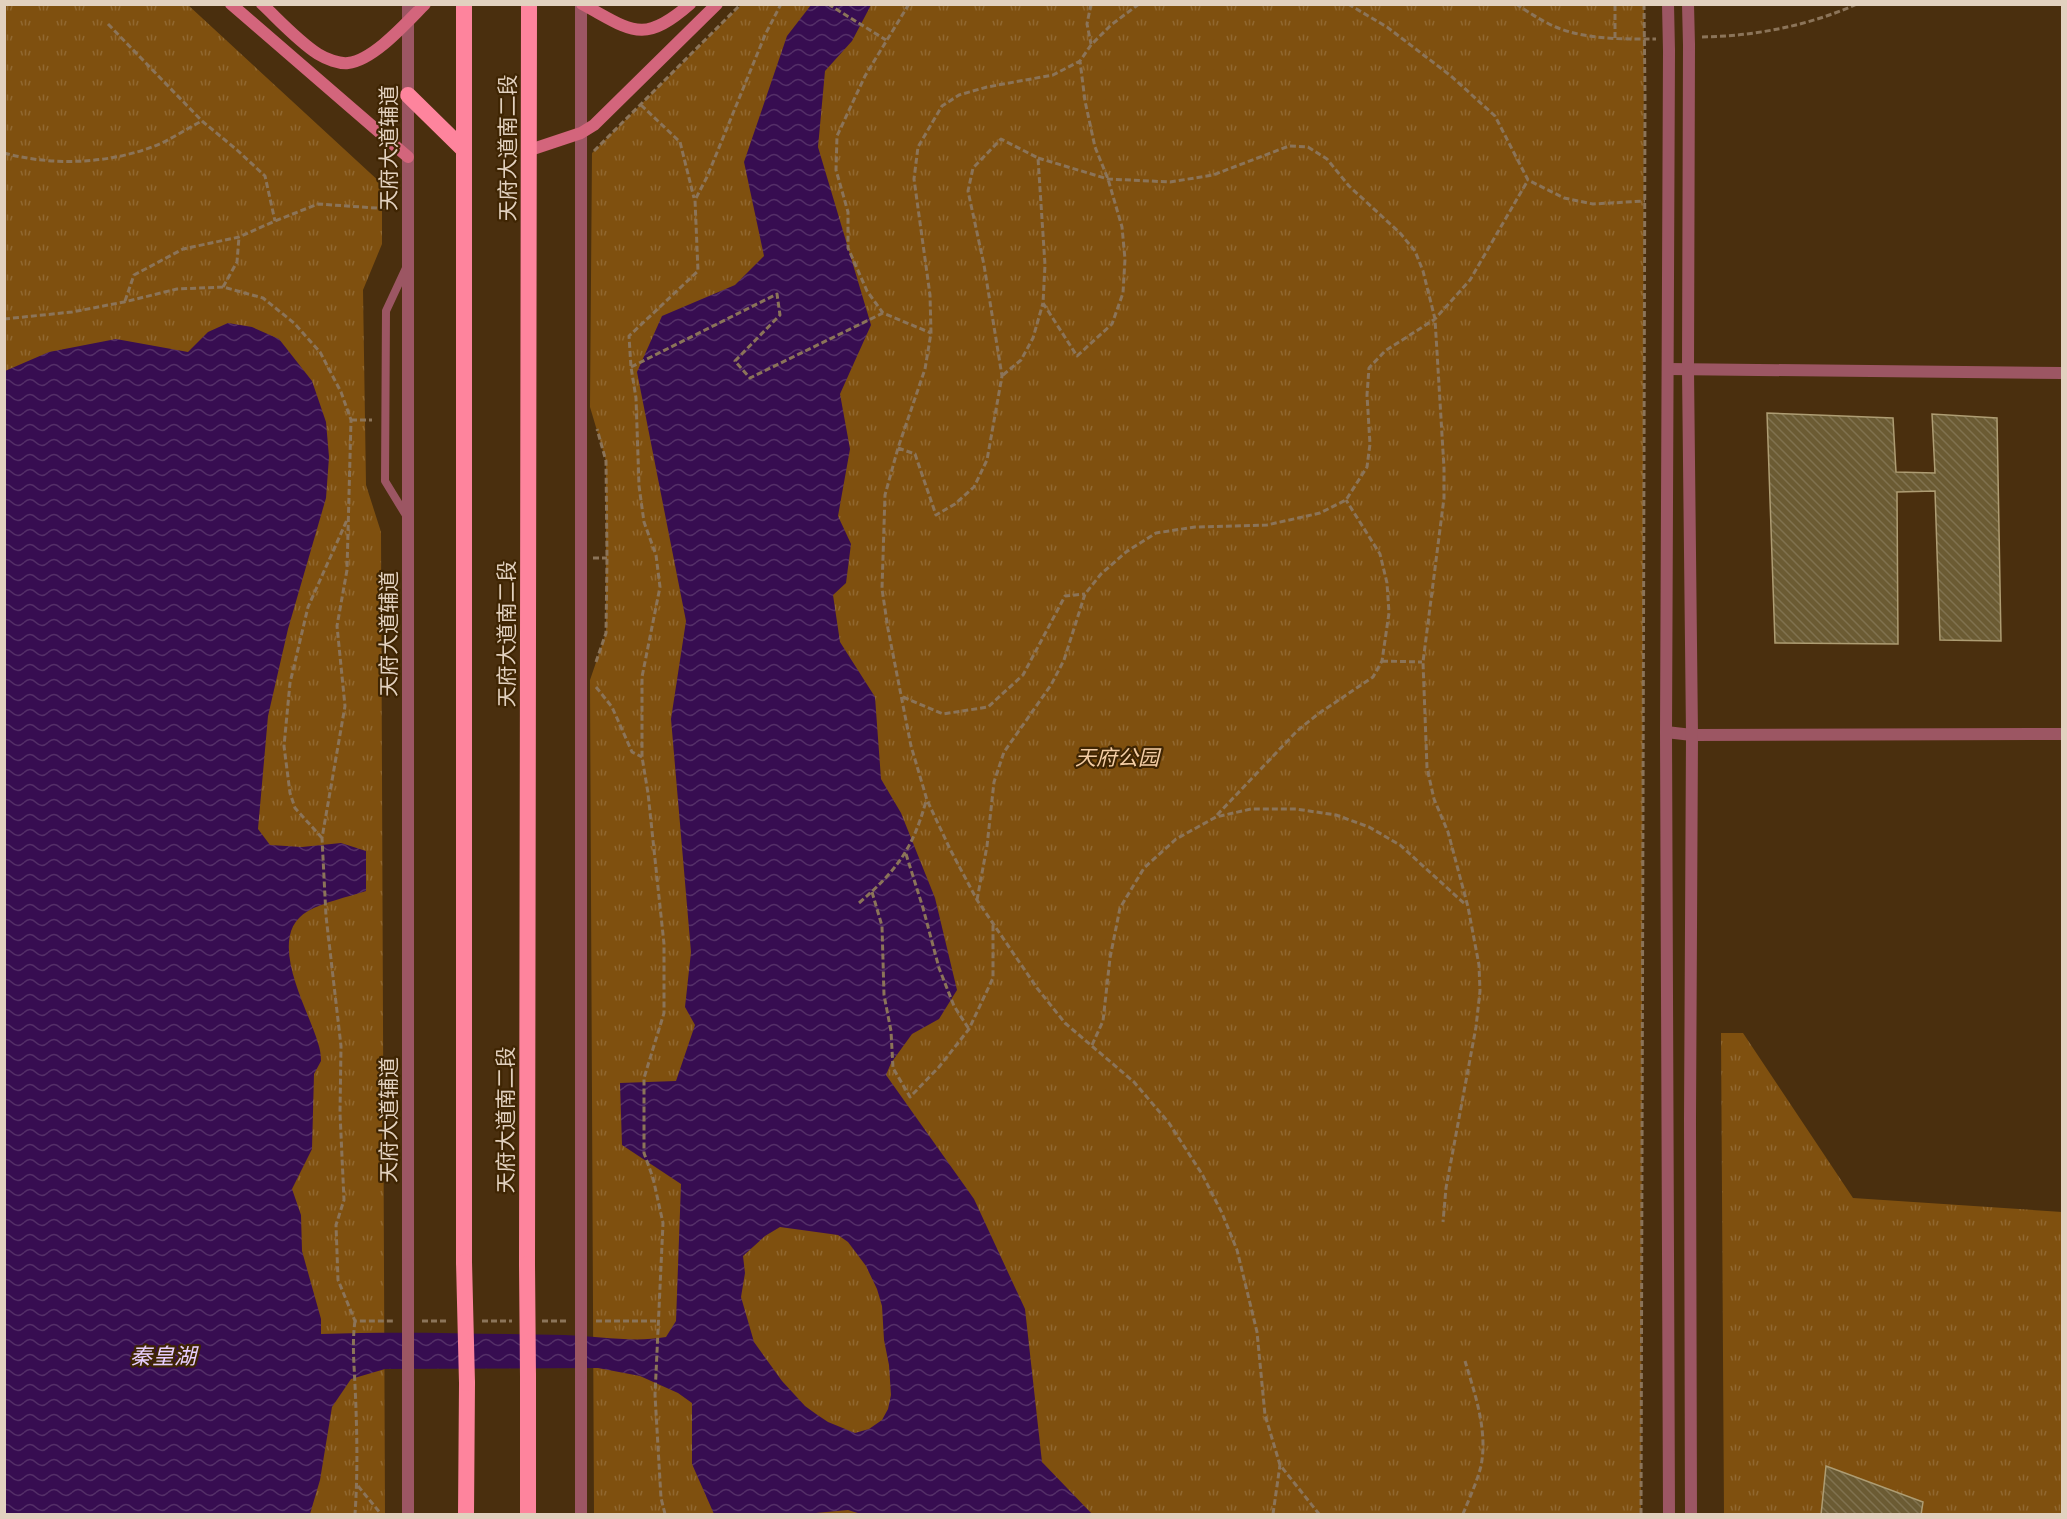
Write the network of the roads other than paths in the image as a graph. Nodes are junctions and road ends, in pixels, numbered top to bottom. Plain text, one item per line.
1 (231, 4) edge
2 (262, 4) edge
3 (408, 4) edge
4 (425, 4) edge
5 (464, 4) edge
6 (530, 4) edge
7 (582, 4) edge
8 (690, 4) edge
9 (717, 4) edge
10 (1668, 4) edge
11 (1688, 4) edge
12 (408, 20) junction
13 (408, 95) junction
14 (581, 133) junction
15 (464, 150) junction
16 (530, 150) junction
17 (408, 157) junction
18 (408, 265) junction
19 (1668, 369) junction
20 (1688, 370) junction
21 (2062, 373) edge
22 (408, 518) junction
23 (1666, 732) junction
24 (2062, 734) edge
25 (1692, 735) junction
26 (408, 1515) edge
27 (466, 1515) edge
28 (528, 1515) edge
29 (581, 1515) edge
30 (1670, 1515) edge
31 (1691, 1515) edge

1 - 17 main road
2 - 12 main road
3 - 12 street, 天府大道辅道
4 - 12 main road
5 - 15 highway, 天府大道南二段
6 - 16 highway, 天府大道南二段
7 - 8 main road
7 - 14 street
9 - 14 main road
10 - 19 street, bridge
11 - 20 street, bridge
12 - 13 street, 天府大道辅道
13 - 15 highway
13 - 17 street, 天府大道辅道
14 - 16 main road
14 - 29 street, bridge
15 - 27 highway, 天府大道南二段, bridge
16 - 28 highway, 天府大道南二段, bridge
17 - 18 street, 天府大道辅道
18 - 22 street, 天府大道辅道
18 - 22 lane
19 - 20 street
19 - 23 street
20 - 21 street
20 - 25 street
22 - 26 street, 天府大道辅道, bridge
23 - 25 street
23 - 30 street
24 - 25 street
25 - 31 street

